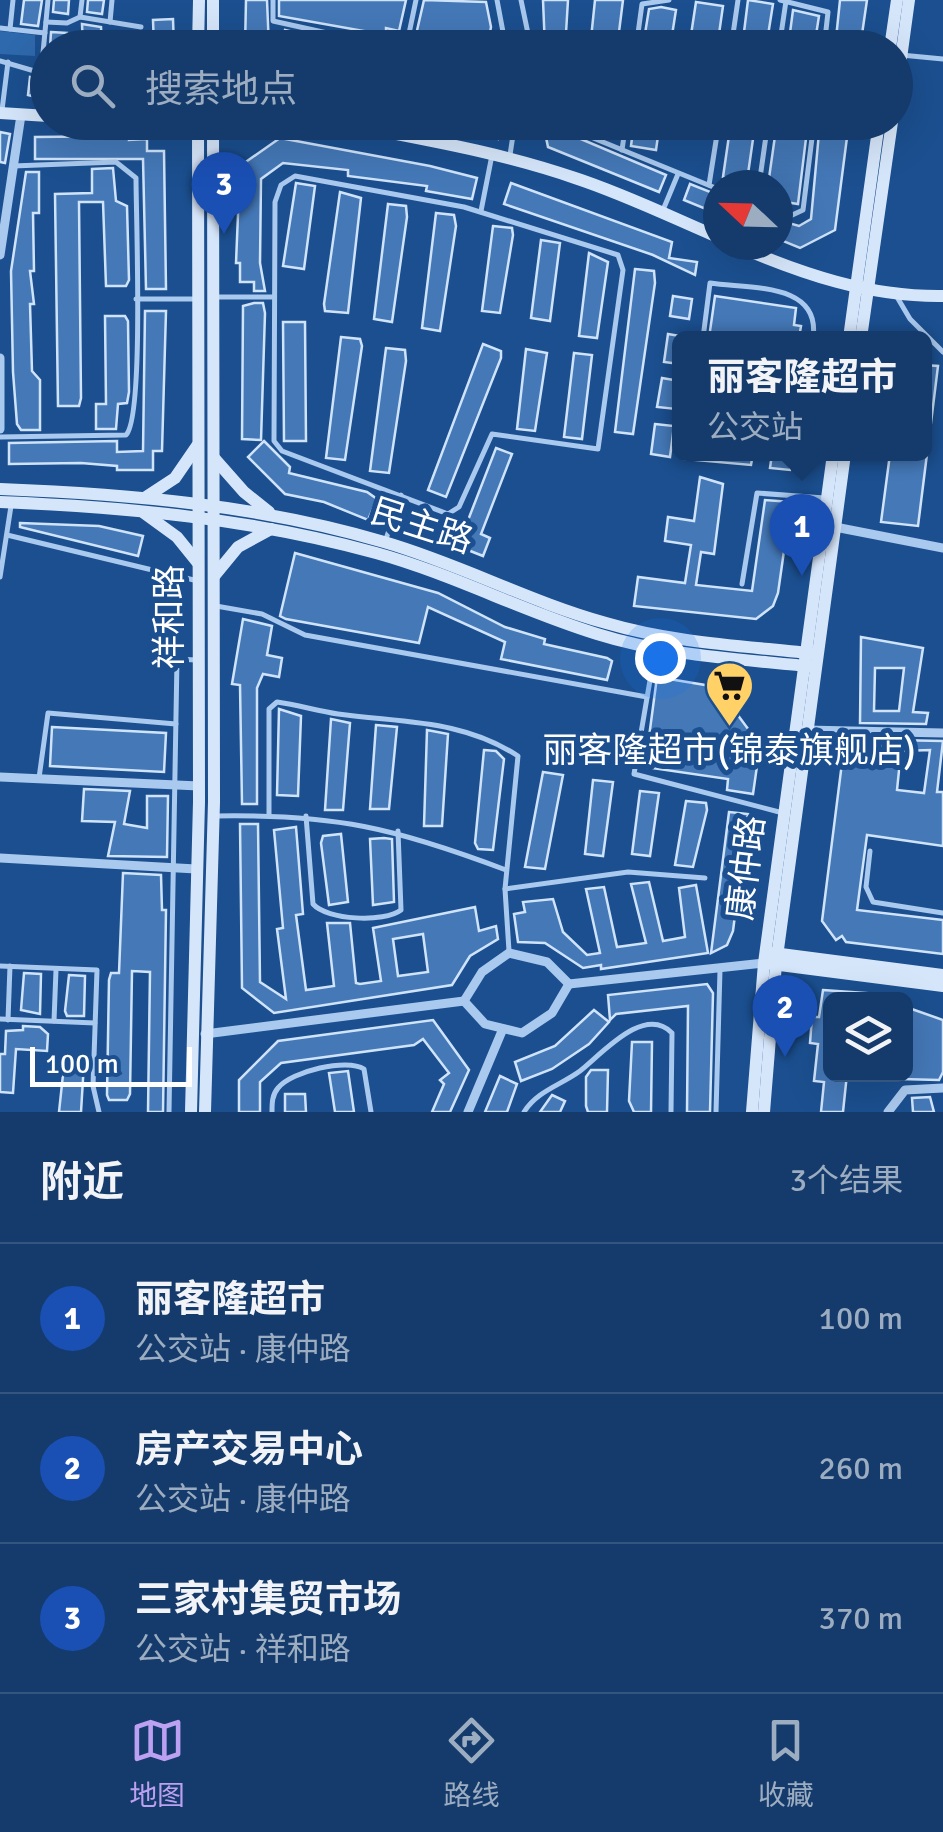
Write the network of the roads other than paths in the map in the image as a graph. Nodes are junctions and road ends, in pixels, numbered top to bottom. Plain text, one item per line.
1 (13, 0) edge
2 (48, 0) edge
3 (82, 0) edge
4 (112, 0) edge
5 (199, 0) edge
6 (213, 0) edge
7 (273, 0) edge
8 (416, 0) edge
9 (497, 0) edge
10 (521, 0) edge
11 (669, 0) edge
12 (738, 0) edge
13 (897, 0) edge
14 (909, 0) edge
15 (783, 1) edge
16 (80, 17) junction
17 (46, 22) junction
18 (110, 24) junction
19 (141, 27) dead end
20 (0, 28) edge
21 (10, 29) junction
22 (45, 30) edge
23 (198, 30) edge
24 (212, 30) edge
25 (311, 30) edge
26 (410, 30) edge
27 (503, 30) edge
28 (527, 30) edge
29 (638, 30) edge
30 (733, 30) edge
31 (781, 30) edge
32 (826, 30) edge
33 (896, 30) edge
34 (902, 30) edge
35 (30, 31) edge
36 (913, 55) edge
37 (943, 59) edge
38 (4, 62) edge
39 (30, 70) edge
40 (1, 113) edge
41 (20, 115) junction
42 (30, 115) edge
43 (199, 140) edge
44 (212, 140) edge
45 (436, 140) edge
46 (512, 140) edge
47 (598, 140) edge
48 (623, 140) edge
49 (716, 140) edge
50 (765, 140) edge
51 (812, 140) edge
52 (877, 140) edge
53 (889, 140) edge
54 (622, 150) junction
55 (493, 154) junction
56 (510, 158) junction
57 (0, 168) edge
58 (13, 168) junction
59 (711, 170) edge
60 (760, 170) edge
61 (678, 173) junction
62 (703, 183) edge
63 (3, 210) edge
64 (481, 211) junction
65 (662, 213) junction
66 (793, 215) edge
67 (703, 231) edge
68 (0, 253) edge
69 (771, 260) edge
70 (862, 289) junction
71 (896, 295) junction
72 (943, 296) edge
73 (274, 297) junction
74 (206, 298) junction
75 (136, 299) junction
76 (704, 331) edge
77 (812, 331) edge
78 (851, 331) edge
79 (861, 331) edge
80 (922, 331) edge
81 (0, 358) edge
82 (1, 405) edge
83 (0, 433) edge
84 (200, 440) junction
85 (214, 458) junction
86 (832, 461) edge
87 (844, 461) edge
88 (0, 489) edge
89 (401, 495) junction
90 (146, 497) junction
91 (826, 498) junction
92 (6, 502) edge
93 (137, 510) junction
94 (207, 512) junction
95 (273, 523) junction
96 (835, 527) junction
97 (7, 535) junction
98 (385, 542) junction
99 (943, 548) edge
100 (199, 565) junction
101 (214, 577) junction
102 (0, 578) edge
103 (199, 582) junction
104 (742, 584) dead end
105 (214, 606) junction
106 (655, 648) junction
107 (199, 660) junction
108 (810, 660) junction
109 (647, 697) junction
110 (176, 724) junction
111 (806, 730) junction
112 (943, 733) edge
113 (0, 777) edge
114 (39, 778) junction
115 (175, 786) junction
116 (199, 786) junction
117 (783, 813) junction
118 (269, 815) junction
119 (213, 816) junction
120 (306, 816) junction
121 (398, 831) junction
122 (870, 851) dead end
123 (0, 858) edge
124 (174, 868) junction
125 (196, 870) junction
126 (506, 870) junction
127 (705, 878) dead end
128 (505, 890) junction
129 (943, 913) edge
130 (510, 954) junction
131 (771, 958) junction
132 (0, 966) edge
133 (10, 966) junction
134 (56, 968) junction
135 (720, 968) junction
136 (943, 975) edge
137 (569, 984) junction
138 (943, 986) edge
139 (464, 1001) junction
140 (0, 1020) edge
141 (8, 1020) junction
142 (54, 1022) junction
143 (95, 1023) junction
144 (502, 1031) junction
145 (204, 1034) junction
146 (943, 1088) edge
147 (99, 1112) edge
148 (169, 1112) edge
149 (191, 1112) edge
150 (205, 1112) edge
151 (272, 1112) edge
152 (371, 1112) edge
153 (468, 1112) edge
154 (524, 1112) edge
155 (670, 1112) edge
156 (716, 1112) edge
157 (752, 1112) edge
158 (764, 1112) edge
159 (888, 1112) edge

1 - 21 lane
2 - 17 lane
3 - 16 lane
4 - 18 lane
5 - 23 main road
6 - 24 main road
7 - 25 lane
8 - 26 lane
9 - 27 lane
10 - 28 lane
11 - 29 lane
12 - 30 lane
13 - 33 main road
14 - 34 main road
15 - 31 lane
15 - 32 lane
16 - 17 lane
16 - 18 lane
17 - 22 lane
18 - 19 lane
20 - 21 lane
21 - 35 lane
36 - 37 lane
38 - 39 lane
38 - 40 lane
40 - 41 main road
41 - 42 main road
41 - 58 street
43 - 74 main road, 祥和路
44 - 74 main road, 祥和路
45 - 55 main road
46 - 56 lane
47 - 54 lane
48 - 54 lane
49 - 59 lane
50 - 60 lane
51 - 66 lane
52 - 70 main road
53 - 70 main road
54 - 61 lane
55 - 56 main road
55 - 64 lane
56 - 65 main road
57 - 58 lane
58 - 63 street
58 - 75 lane
61 - 62 lane
61 - 65 lane
63 - 68 street
64 - 73 lane
64 - 89 lane
65 - 67 main road
69 - 70 main road
70 - 71 main road
70 - 78 main road
70 - 79 main road
71 - 72 main road
71 - 80 lane
73 - 74 lane
73 - 89 lane
74 - 75 lane
74 - 84 main road, 祥和路
74 - 85 main road, 祥和路
75 - 83 lane
76 - 77 lane
81 - 82 street
82 - 83 street
84 - 90 main road
84 - 94 main road, 祥和路
85 - 94 main road, 祥和路
85 - 95 main road
86 - 91 main road, 康仲路
87 - 96 main road, 康仲路
88 - 90 main road, 民主路
89 - 98 lane
90 - 94 main road, 民主路
91 - 104 lane
91 - 108 main road, 康仲路
92 - 93 main road, 民主路
92 - 97 lane
93 - 94 main road, 民主路
93 - 100 main road
94 - 95 main road, 民主路
94 - 100 main road, 祥和路
94 - 101 main road, 祥和路
95 - 98 main road, 民主路
95 - 101 main road
95 - 106 main road, 民主路
96 - 99 street
96 - 108 main road, 康仲路
97 - 102 lane
97 - 103 lane
98 - 108 main road, 民主路
100 - 103 main road, 祥和路
101 - 105 main road, 祥和路
103 - 107 main road, 祥和路
105 - 109 lane
105 - 119 main road, 祥和路
106 - 108 main road, 民主路
106 - 109 lane
107 - 110 lane
107 - 116 main road, 祥和路
108 - 111 main road, 康仲路
108 - 117 main road, 康仲路
109 - 117 lane
110 - 114 lane
110 - 115 lane
111 - 112 street
111 - 131 main road, 康仲路
113 - 114 street
114 - 115 street
115 - 116 street
115 - 124 lane
116 - 125 main road, 祥和路
117 - 131 main road, 康仲路
118 - 119 lane
118 - 120 lane
118 - 126 lane
119 - 145 main road, 祥和路
120 - 121 lane
120 - 121 lane
121 - 126 lane
122 - 129 lane
123 - 124 street
124 - 125 street
124 - 148 lane
125 - 149 main road, 祥和路
126 - 128 lane
127 - 128 lane
128 - 130 lane
130 - 137 street
130 - 139 street
131 - 135 street
131 - 136 main road
131 - 138 main road
131 - 157 main road, 康仲路
131 - 158 main road, 康仲路
132 - 133 lane
133 - 134 lane
133 - 141 lane
134 - 142 lane
134 - 143 lane
135 - 137 street
135 - 156 lane
137 - 144 street
139 - 144 street
139 - 145 street
140 - 141 lane
141 - 142 lane
142 - 143 lane
143 - 147 lane
144 - 153 street
145 - 150 main road, 祥和路
146 - 159 street
151 - 152 lane
154 - 155 lane

